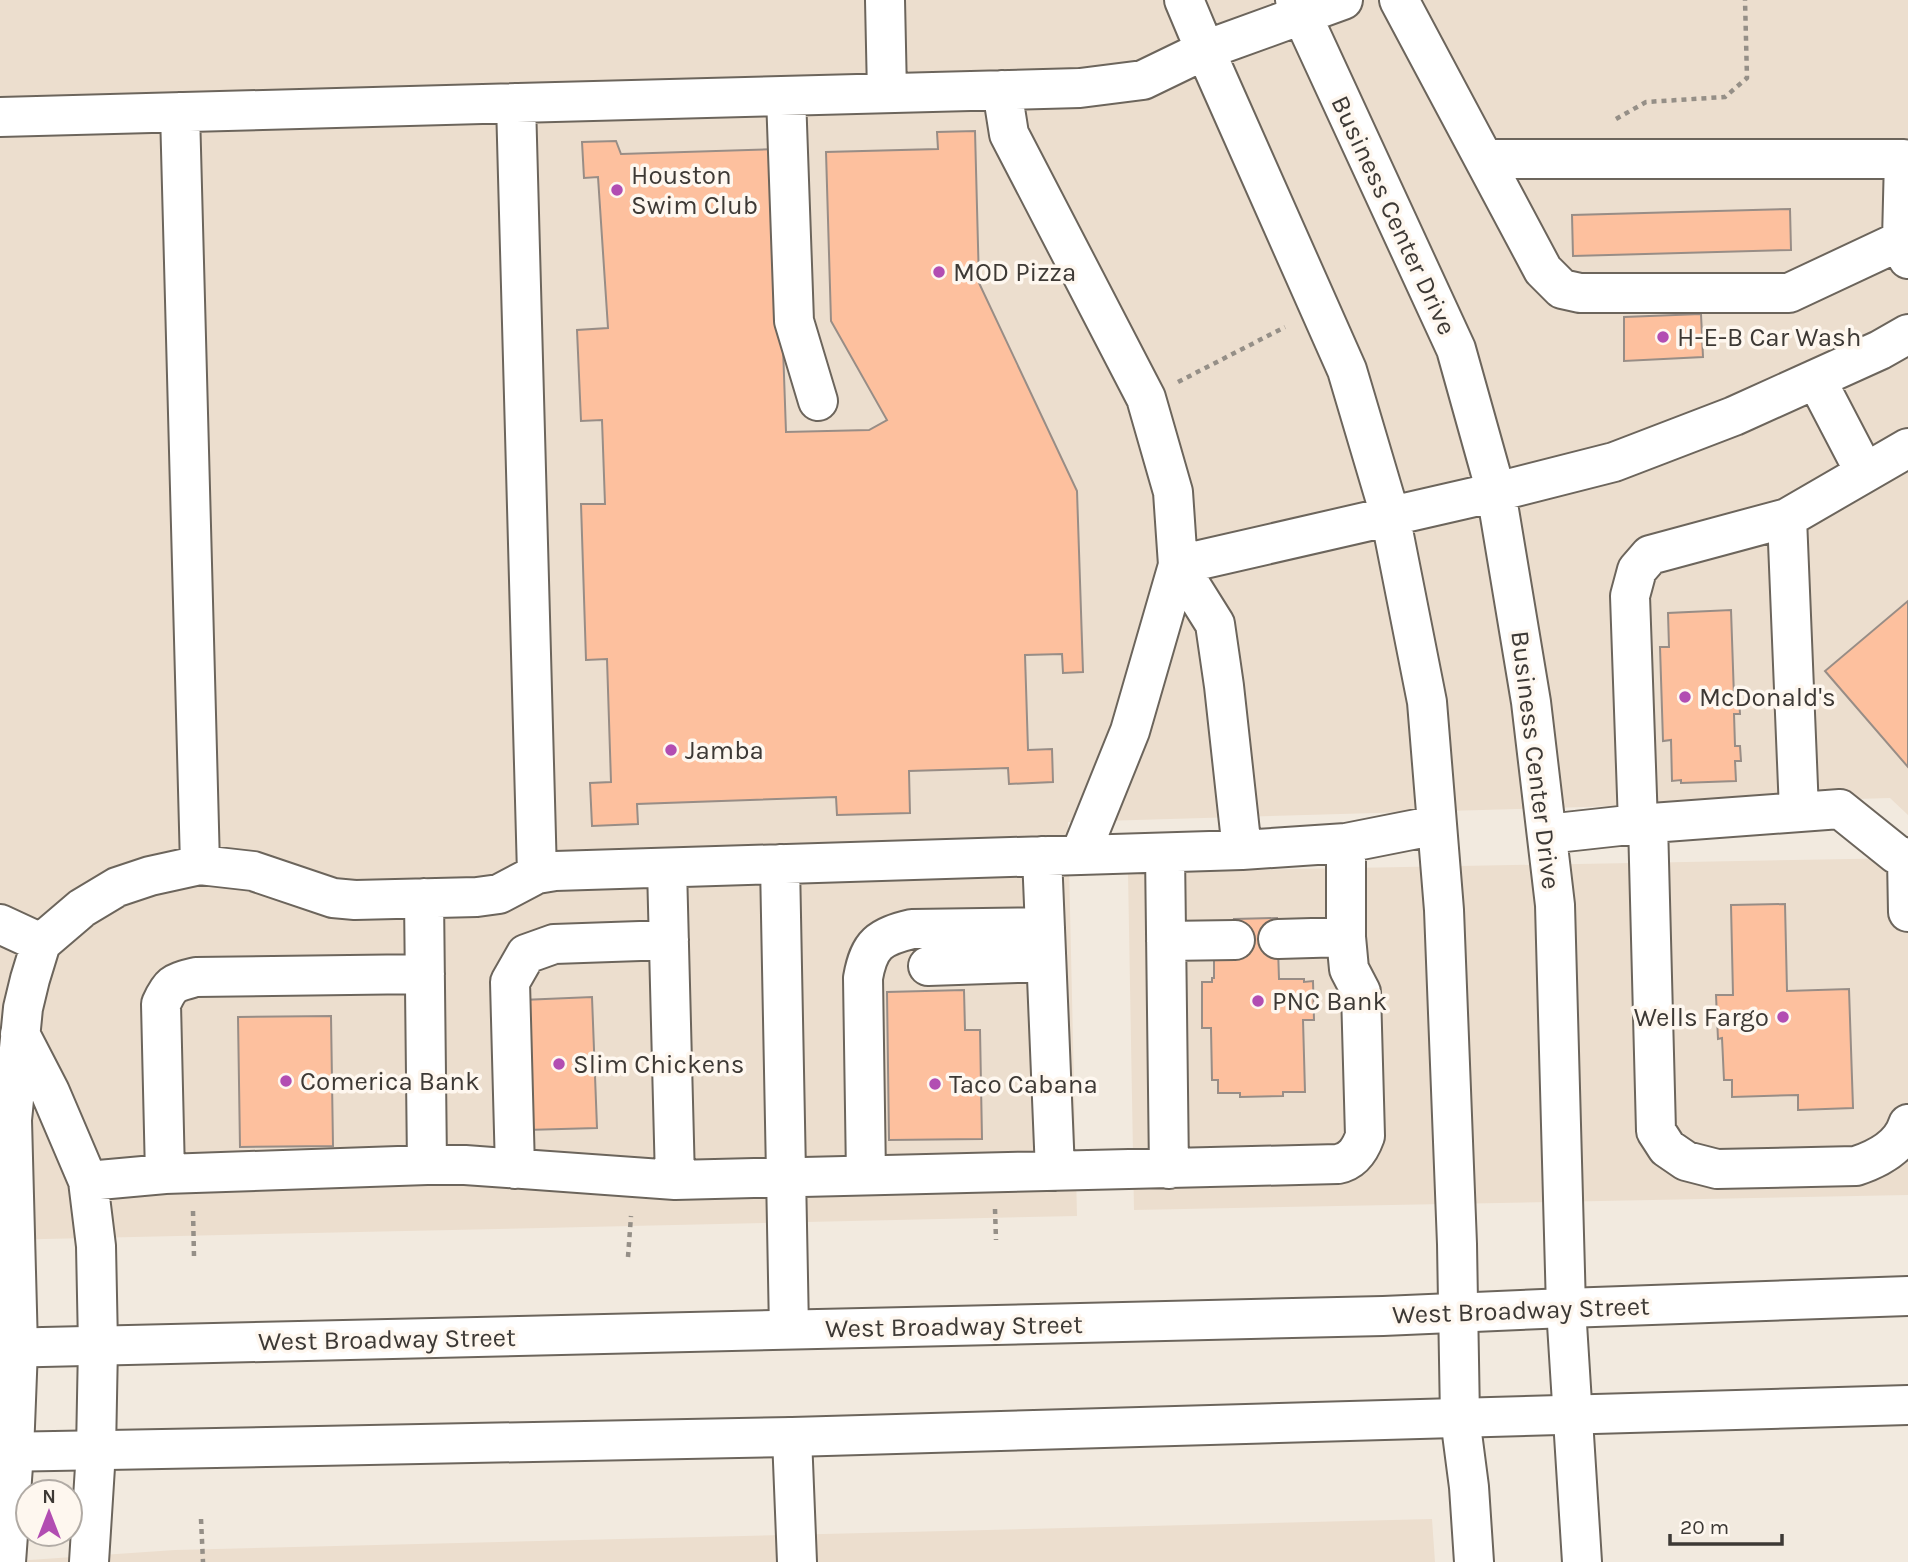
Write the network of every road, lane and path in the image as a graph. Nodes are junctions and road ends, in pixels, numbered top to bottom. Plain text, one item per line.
1 (885, 0) edge
2 (1184, 0) edge
3 (1343, 0) edge
4 (1399, 0) edge
5 (1745, 0) edge
6 (1298, 8) edge
7 (1205, 50) junction
8 (1002, 90) junction
9 (887, 93) junction
10 (786, 96) junction
11 (516, 103) junction
12 (180, 112) junction
13 (0, 117) edge
14 (1615, 120) dead end
15 (1484, 159) junction
16 (1905, 250) edge
17 (1296, 321) dead end
18 (1908, 334) edge
19 (1816, 379) junction
20 (1146, 398) junction
21 (818, 401) dead end
22 (1908, 449) edge
23 (1865, 473) junction
24 (1496, 492) junction
25 (1390, 515) junction
26 (1787, 518) junction
27 (1178, 565) junction
28 (1800, 811) junction
29 (1643, 824) junction
30 (1437, 825) junction
31 (1547, 834) junction
32 (1346, 843) junction
33 (1242, 850) junction
34 (1165, 853) junction
35 (1080, 855) junction
36 (1042, 856) junction
37 (1908, 859) edge
38 (780, 864) junction
39 (201, 865) junction
40 (667, 867) junction
41 (537, 874) junction
42 (424, 898) junction
43 (1908, 912) edge
44 (0, 923) edge
45 (1346, 937) junction
46 (1278, 939) dead end
47 (669, 940) junction
48 (1235, 940) dead end
49 (1166, 941) junction
50 (41, 943) junction
51 (1045, 944) junction
52 (928, 966) dead end
53 (425, 974) junction
54 (14, 1017) edge
55 (1908, 1124) edge
56 (427, 1165) junction
57 (515, 1169) junction
58 (1169, 1169) junction
59 (1055, 1171) junction
60 (165, 1174) junction
61 (866, 1175) junction
62 (786, 1178) junction
63 (675, 1180) junction
64 (88, 1181) junction
65 (7, 1192) edge
66 (1908, 1296) edge
67 (1566, 1308) junction
68 (1458, 1313) junction
69 (789, 1329) junction
70 (98, 1345) junction
71 (9, 1348) edge
72 (1908, 1405) edge
73 (1572, 1414) junction
74 (1460, 1418) junction
75 (792, 1437) junction
76 (96, 1451) junction
77 (7, 1452) edge
78 (201, 1519) dead end
79 (6, 1562) edge
80 (89, 1562) edge
81 (203, 1562) edge
82 (797, 1562) edge
83 (1474, 1562) edge
84 (1582, 1562) edge

1 - 9 street
2 - 7 street
3 - 6 street
4 - 15 street
5 - 14 path
6 - 7 street
6 - 24 street, Business Center Drive
7 - 8 street
7 - 25 street
8 - 9 street
8 - 20 street
9 - 10 street
10 - 11 street
10 - 21 street
11 - 12 street
11 - 41 street
12 - 13 street
12 - 39 street
15 - 16 street
15 - 16 street
17 - 20 path
18 - 19 street
19 - 23 street
19 - 24 street
20 - 27 street
22 - 23 street
23 - 26 street
24 - 25 street
24 - 31 street, Business Center Drive
25 - 27 street
25 - 30 street
26 - 28 street
26 - 29 street
27 - 33 street
27 - 35 street
28 - 29 street
28 - 37 street
29 - 31 street
29 - 55 street
30 - 32 street
30 - 68 street
31 - 67 street, Business Center Drive
32 - 33 street
32 - 45 street
33 - 34 street
34 - 35 street
34 - 49 street
35 - 36 street
36 - 38 street
36 - 51 street
37 - 43 street
38 - 40 street
38 - 62 street
39 - 42 street
39 - 50 street
40 - 41 street
40 - 47 street
41 - 42 street
42 - 53 street
44 - 50 street
45 - 46 street
45 - 58 street
47 - 57 street
47 - 63 street
48 - 49 street
49 - 58 street
50 - 54 street
51 - 52 street
51 - 59 street
51 - 61 street
53 - 56 street
53 - 60 street
54 - 64 street
54 - 65 street
56 - 57 street
56 - 60 street
57 - 63 street
58 - 59 street
59 - 61 street
60 - 64 street
61 - 62 street
62 - 63 street
62 - 69 street
64 - 70 street
65 - 71 street
66 - 67 street, West Broadway Street
67 - 68 street, West Broadway Street
67 - 73 street, Business Center Drive
68 - 69 street, West Broadway Street
68 - 74 street
69 - 70 street, West Broadway Street
70 - 71 street, West Broadway Street
70 - 76 street
71 - 77 street
72 - 73 street
73 - 74 street
73 - 84 street, Business Center Drive
74 - 75 street
74 - 83 street
75 - 76 street
75 - 82 street
76 - 77 street
76 - 80 street
77 - 79 street
78 - 81 path

